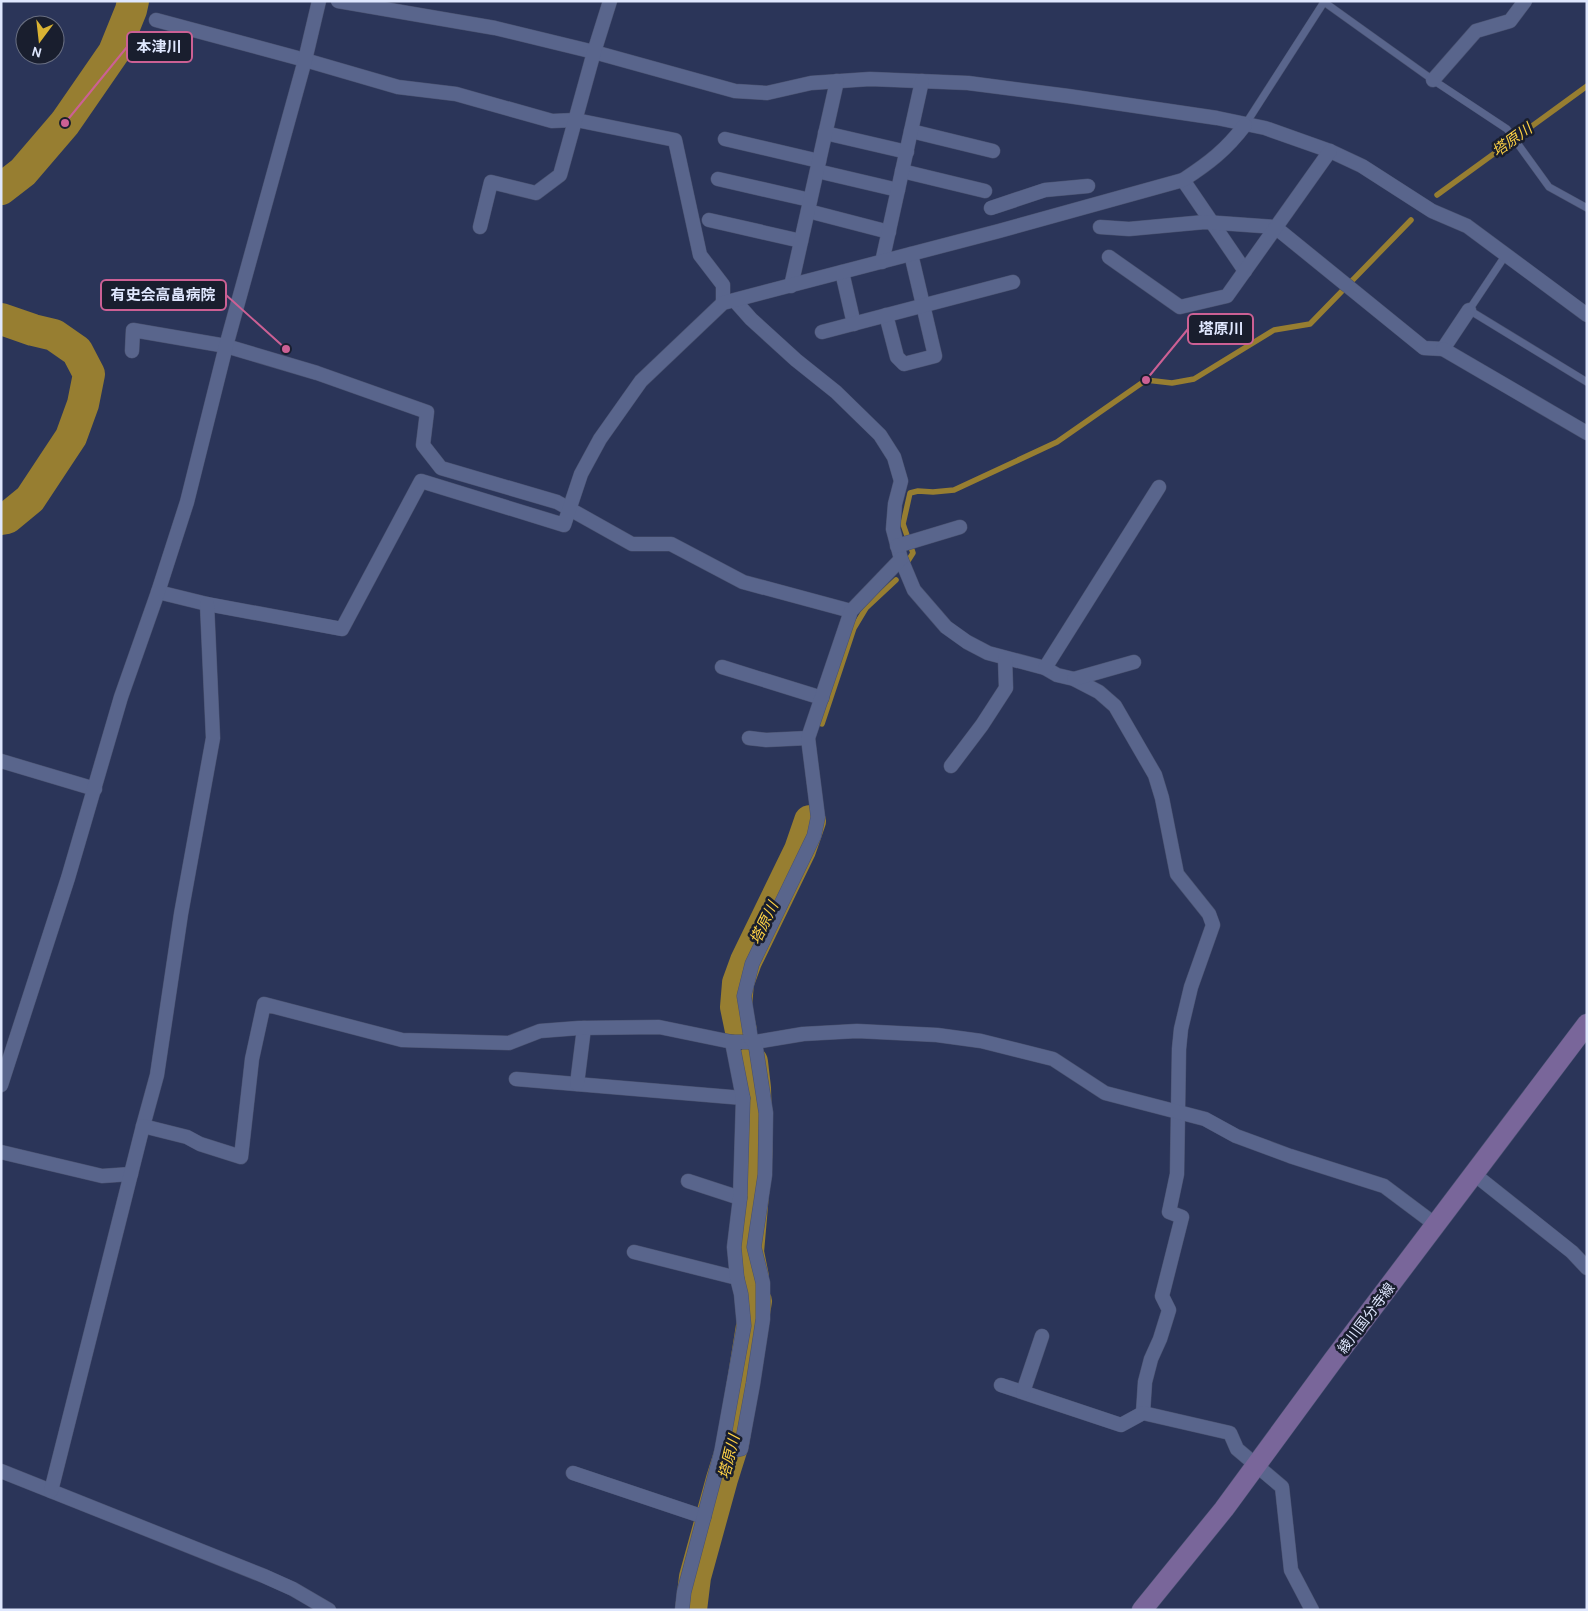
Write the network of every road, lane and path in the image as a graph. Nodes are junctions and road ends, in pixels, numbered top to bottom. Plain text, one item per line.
1 (319, 1) edge
2 (338, 1) edge
3 (610, 1) edge
4 (1525, 1) edge
5 (156, 20) dead end
6 (594, 52) junction
7 (305, 60) junction
8 (1433, 80) junction
9 (837, 81) junction
10 (922, 81) junction
11 (576, 120) junction
12 (1245, 125) junction
13 (911, 131) junction
14 (825, 133) junction
15 (725, 139) dead end
16 (993, 151) dead end
17 (1330, 151) junction
18 (907, 152) junction
19 (818, 166) junction
20 (902, 170) junction
21 (718, 179) dead end
22 (1183, 180) junction
23 (1088, 186) dead end
24 (898, 190) junction
25 (985, 190) dead end
26 (809, 206) junction
27 (991, 208) dead end
28 (1587, 208) edge
29 (709, 220) dead end
30 (1212, 223) junction
31 (480, 227) dead end
32 (1100, 227) dead end
33 (1275, 227) junction
34 (889, 232) junction
35 (801, 241) junction
36 (911, 254) junction
37 (1505, 256) junction
38 (1108, 257) dead end
39 (882, 262) junction
40 (1245, 271) junction
41 (842, 272) junction
42 (1013, 282) dead end
43 (791, 286) junction
44 (729, 302) junction
45 (924, 306) junction
46 (1469, 310) junction
47 (886, 315) junction
48 (1587, 315) edge
49 (854, 324) junction
50 (822, 332) dead end
51 (226, 346) junction
52 (1443, 349) junction
53 (132, 351) dead end
54 (1587, 382) edge
55 (1587, 433) edge
56 (1159, 487) dead end
57 (570, 510) junction
58 (960, 527) dead end
59 (899, 550) junction
60 (158, 592) junction
61 (206, 604) junction
62 (851, 611) junction
63 (1005, 658) junction
64 (1134, 662) dead end
65 (722, 667) dead end
66 (1044, 668) junction
67 (1074, 679) junction
68 (822, 698) junction
69 (749, 738) dead end
70 (808, 738) junction
71 (1, 761) edge
72 (951, 766) dead end
73 (95, 788) junction
74 (1587, 1024) edge
75 (584, 1028) junction
76 (732, 1042) junction
77 (755, 1042) junction
78 (516, 1079) dead end
79 (577, 1084) junction
80 (1, 1086) edge
81 (743, 1098) junction
82 (1178, 1111) junction
83 (143, 1126) junction
84 (1, 1152) edge
85 (131, 1174) junction
86 (1474, 1174) junction
87 (688, 1181) dead end
88 (740, 1198) junction
89 (1436, 1225) junction
90 (634, 1252) dead end
91 (1587, 1268) edge
92 (737, 1278) junction
93 (763, 1283) junction
94 (741, 1294) junction
95 (1042, 1336) dead end
96 (1001, 1385) dead end
97 (1023, 1392) junction
98 (1143, 1413) junction
99 (721, 1453) junction
100 (1256, 1466) junction
101 (1, 1471) edge
102 (573, 1473) dead end
103 (51, 1492) junction
104 (704, 1517) junction
105 (329, 1610) edge
106 (682, 1610) edge
107 (1142, 1610) edge
108 (1312, 1610) edge

1 - 7 street
2 - 6 street
3 - 6 street
4 - 8 street
5 - 7 street
6 - 9 street
6 - 11 street
7 - 11 street
7 - 51 street
8 - 12 lane
8 - 28 lane
9 - 10 street
9 - 14 street
10 - 12 street
10 - 13 street
11 - 31 street
11 - 44 street
12 - 17 street
12 - 22 street
13 - 16 street
13 - 18 street
14 - 18 street
14 - 19 street
15 - 19 street
17 - 33 street
17 - 37 street
18 - 20 street
19 - 24 street
19 - 26 street
20 - 24 street
20 - 25 street
21 - 26 street
22 - 30 street
22 - 36 street
23 - 27 street
24 - 34 street
26 - 34 street
26 - 35 street
29 - 35 street
30 - 32 street
30 - 33 street
30 - 40 street
33 - 40 street
33 - 52 street
34 - 39 street
35 - 43 street
36 - 39 street
36 - 45 street
37 - 46 lane
37 - 48 street
38 - 40 street
39 - 41 street
41 - 43 street
41 - 49 street
42 - 45 street
43 - 44 street
44 - 57 street
44 - 59 street
45 - 47 street
45 - 47 street
46 - 52 street
46 - 54 lane
47 - 49 street
49 - 50 street
51 - 53 street
51 - 57 street
51 - 60 street
52 - 55 street
56 - 66 street
57 - 61 street
57 - 62 street
58 - 59 street
59 - 62 street
59 - 63 street
60 - 61 street
60 - 73 street
61 - 83 street
62 - 68 street
63 - 66 street
63 - 72 street
64 - 67 street
65 - 68 street
66 - 67 street
67 - 82 street
68 - 70 street
69 - 70 street
70 - 77 street
71 - 73 street
73 - 80 street
74 - 86 main road, 綾川国分寺線
75 - 76 street
75 - 79 street
75 - 83 street
76 - 77 street
76 - 81 street
77 - 82 street
77 - 93 street
78 - 79 street
79 - 81 street
81 - 88 street
82 - 89 street
82 - 98 street
83 - 85 street
84 - 85 street
85 - 103 street
86 - 89 main road, 綾川国分寺線
86 - 91 street
87 - 88 street
88 - 92 street
89 - 100 main road, 綾川国分寺線
90 - 92 street
92 - 94 street
93 - 94 street
93 - 99 street
94 - 99 street
95 - 97 street
96 - 97 street
97 - 98 street
98 - 100 street
99 - 104 street
100 - 107 main road, 綾川国分寺線
100 - 108 street
101 - 103 street
102 - 104 street
103 - 105 street
104 - 106 street

